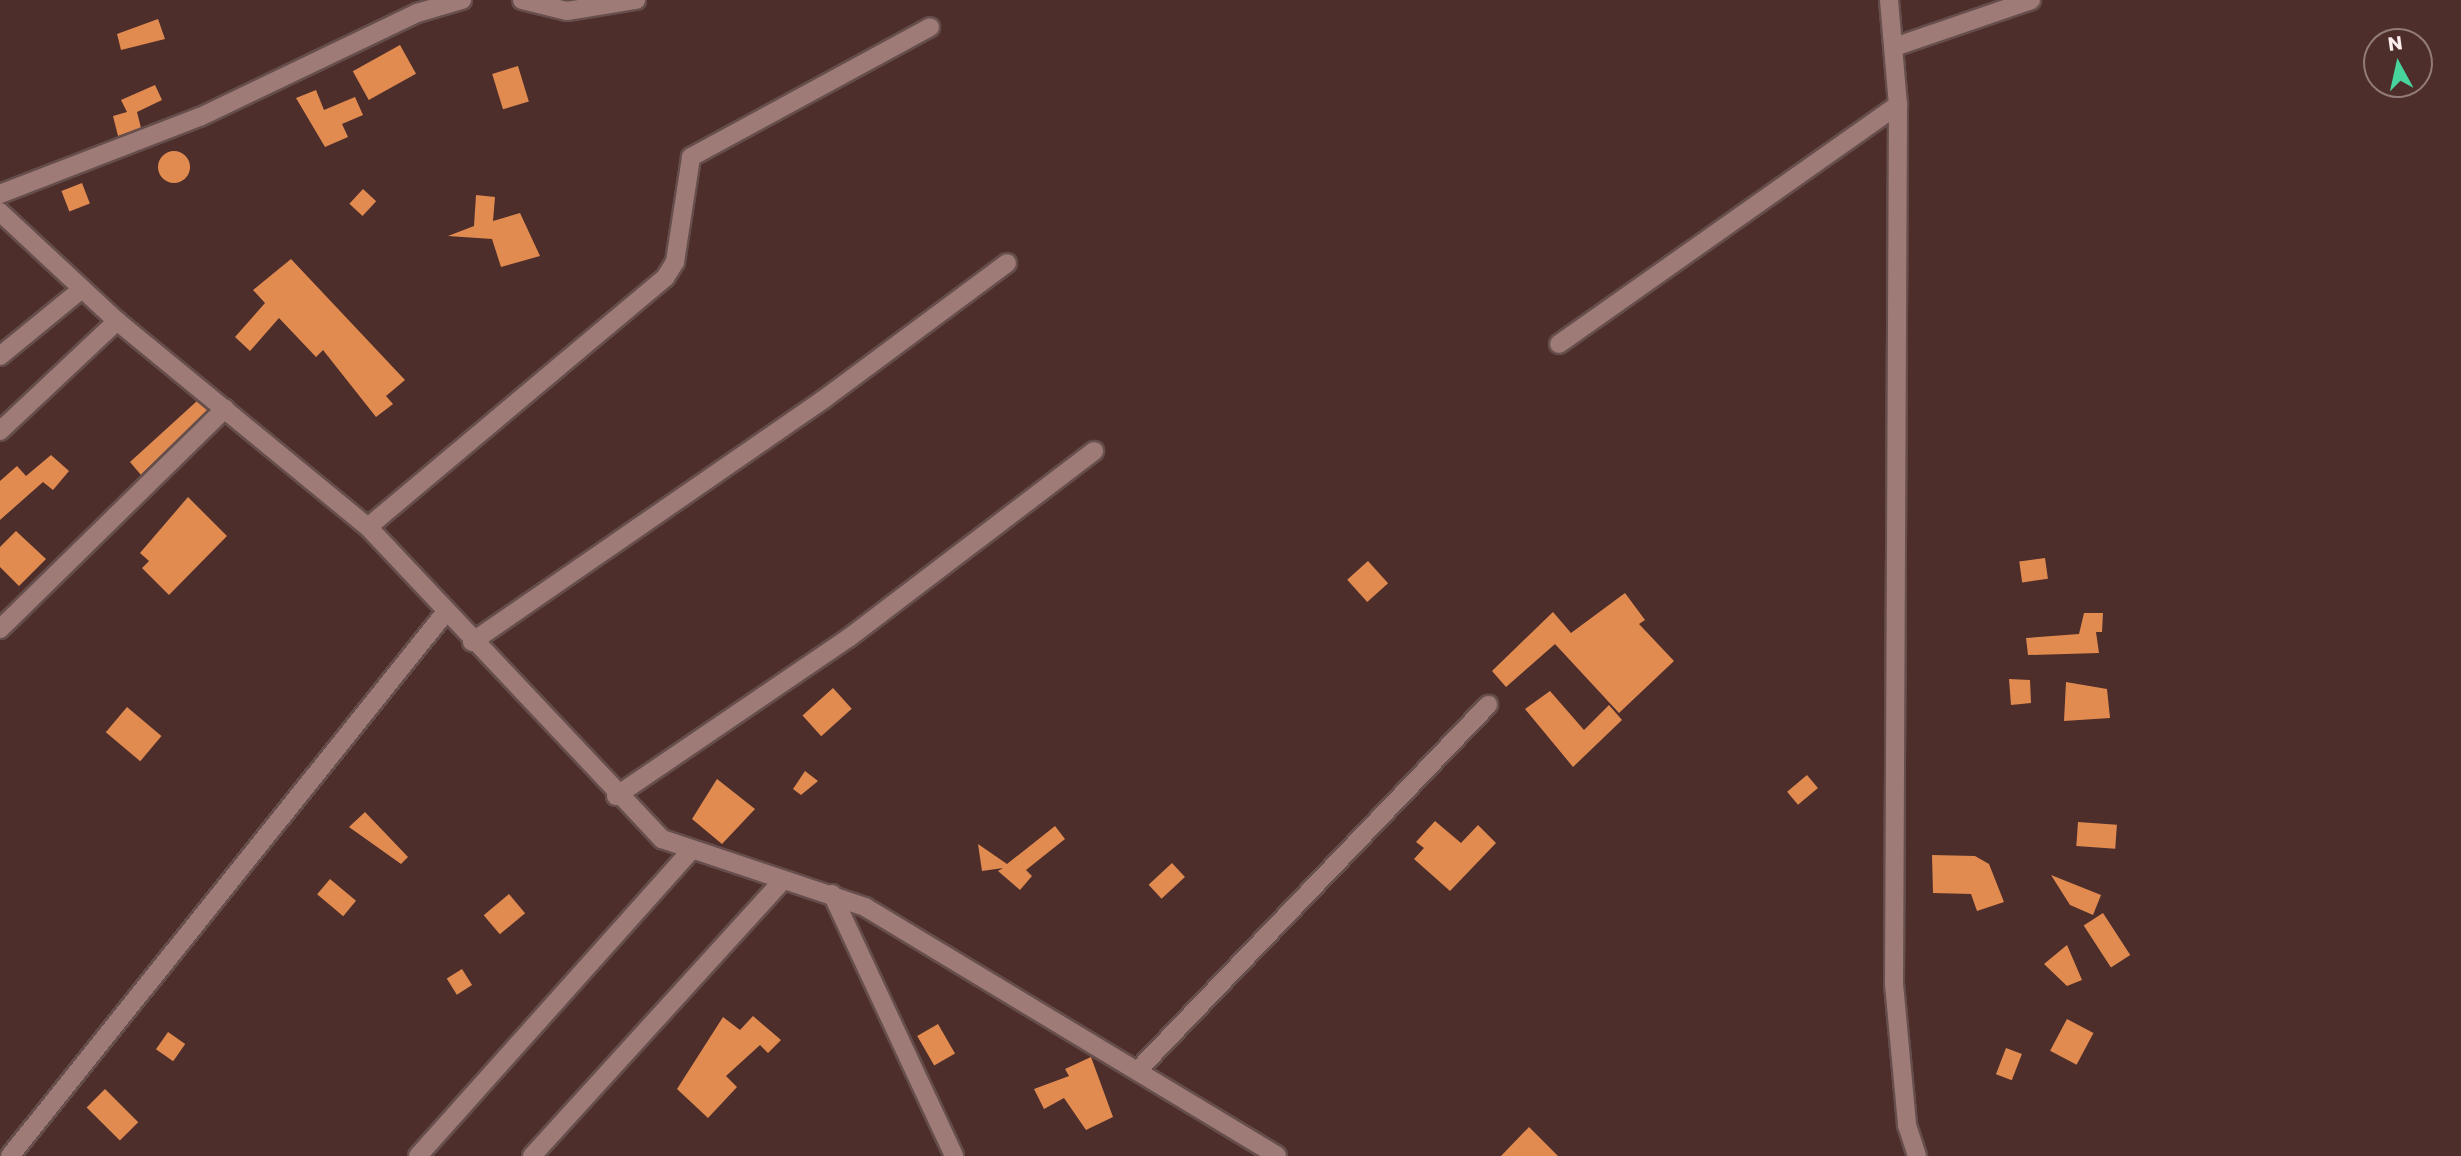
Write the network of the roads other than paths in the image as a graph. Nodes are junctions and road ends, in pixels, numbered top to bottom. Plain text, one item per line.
1 (462, 0) edge
2 (522, 0) edge
3 (635, 0) edge
4 (1889, 0) edge
5 (2031, 0) edge
6 (930, 27) dead end
7 (1894, 47) junction
8 (1898, 105) junction
9 (0, 194) edge
10 (0, 212) edge
11 (1007, 263) dead end
12 (82, 289) junction
13 (117, 321) junction
14 (1559, 344) dead end
15 (0, 356) edge
16 (225, 410) junction
17 (0, 431) edge
18 (1094, 451) dead end
19 (368, 527) junction
20 (445, 613) junction
21 (0, 629) edge
22 (472, 642) junction
23 (1488, 705) dead end
24 (616, 796) junction
25 (691, 851) junction
26 (783, 880) junction
27 (832, 894) junction
28 (1138, 1070) junction
29 (945, 1152) edge
30 (10, 1156) edge
31 (418, 1156) edge
32 (532, 1156) edge
33 (1277, 1156) edge
34 (1917, 1156) edge

1 - 9 street
2 - 3 street
4 - 7 street
5 - 7 street
6 - 19 street
7 - 8 street
8 - 14 street
8 - 34 street
10 - 12 street
11 - 22 street
12 - 13 street
12 - 15 street
13 - 16 street
13 - 17 street
16 - 19 street
16 - 21 street
18 - 24 street
19 - 20 street
20 - 22 street
20 - 30 street
22 - 24 street
23 - 28 street
24 - 25 street
25 - 26 street
25 - 31 street
26 - 27 street
26 - 32 street
27 - 28 street
27 - 29 street
28 - 33 street

